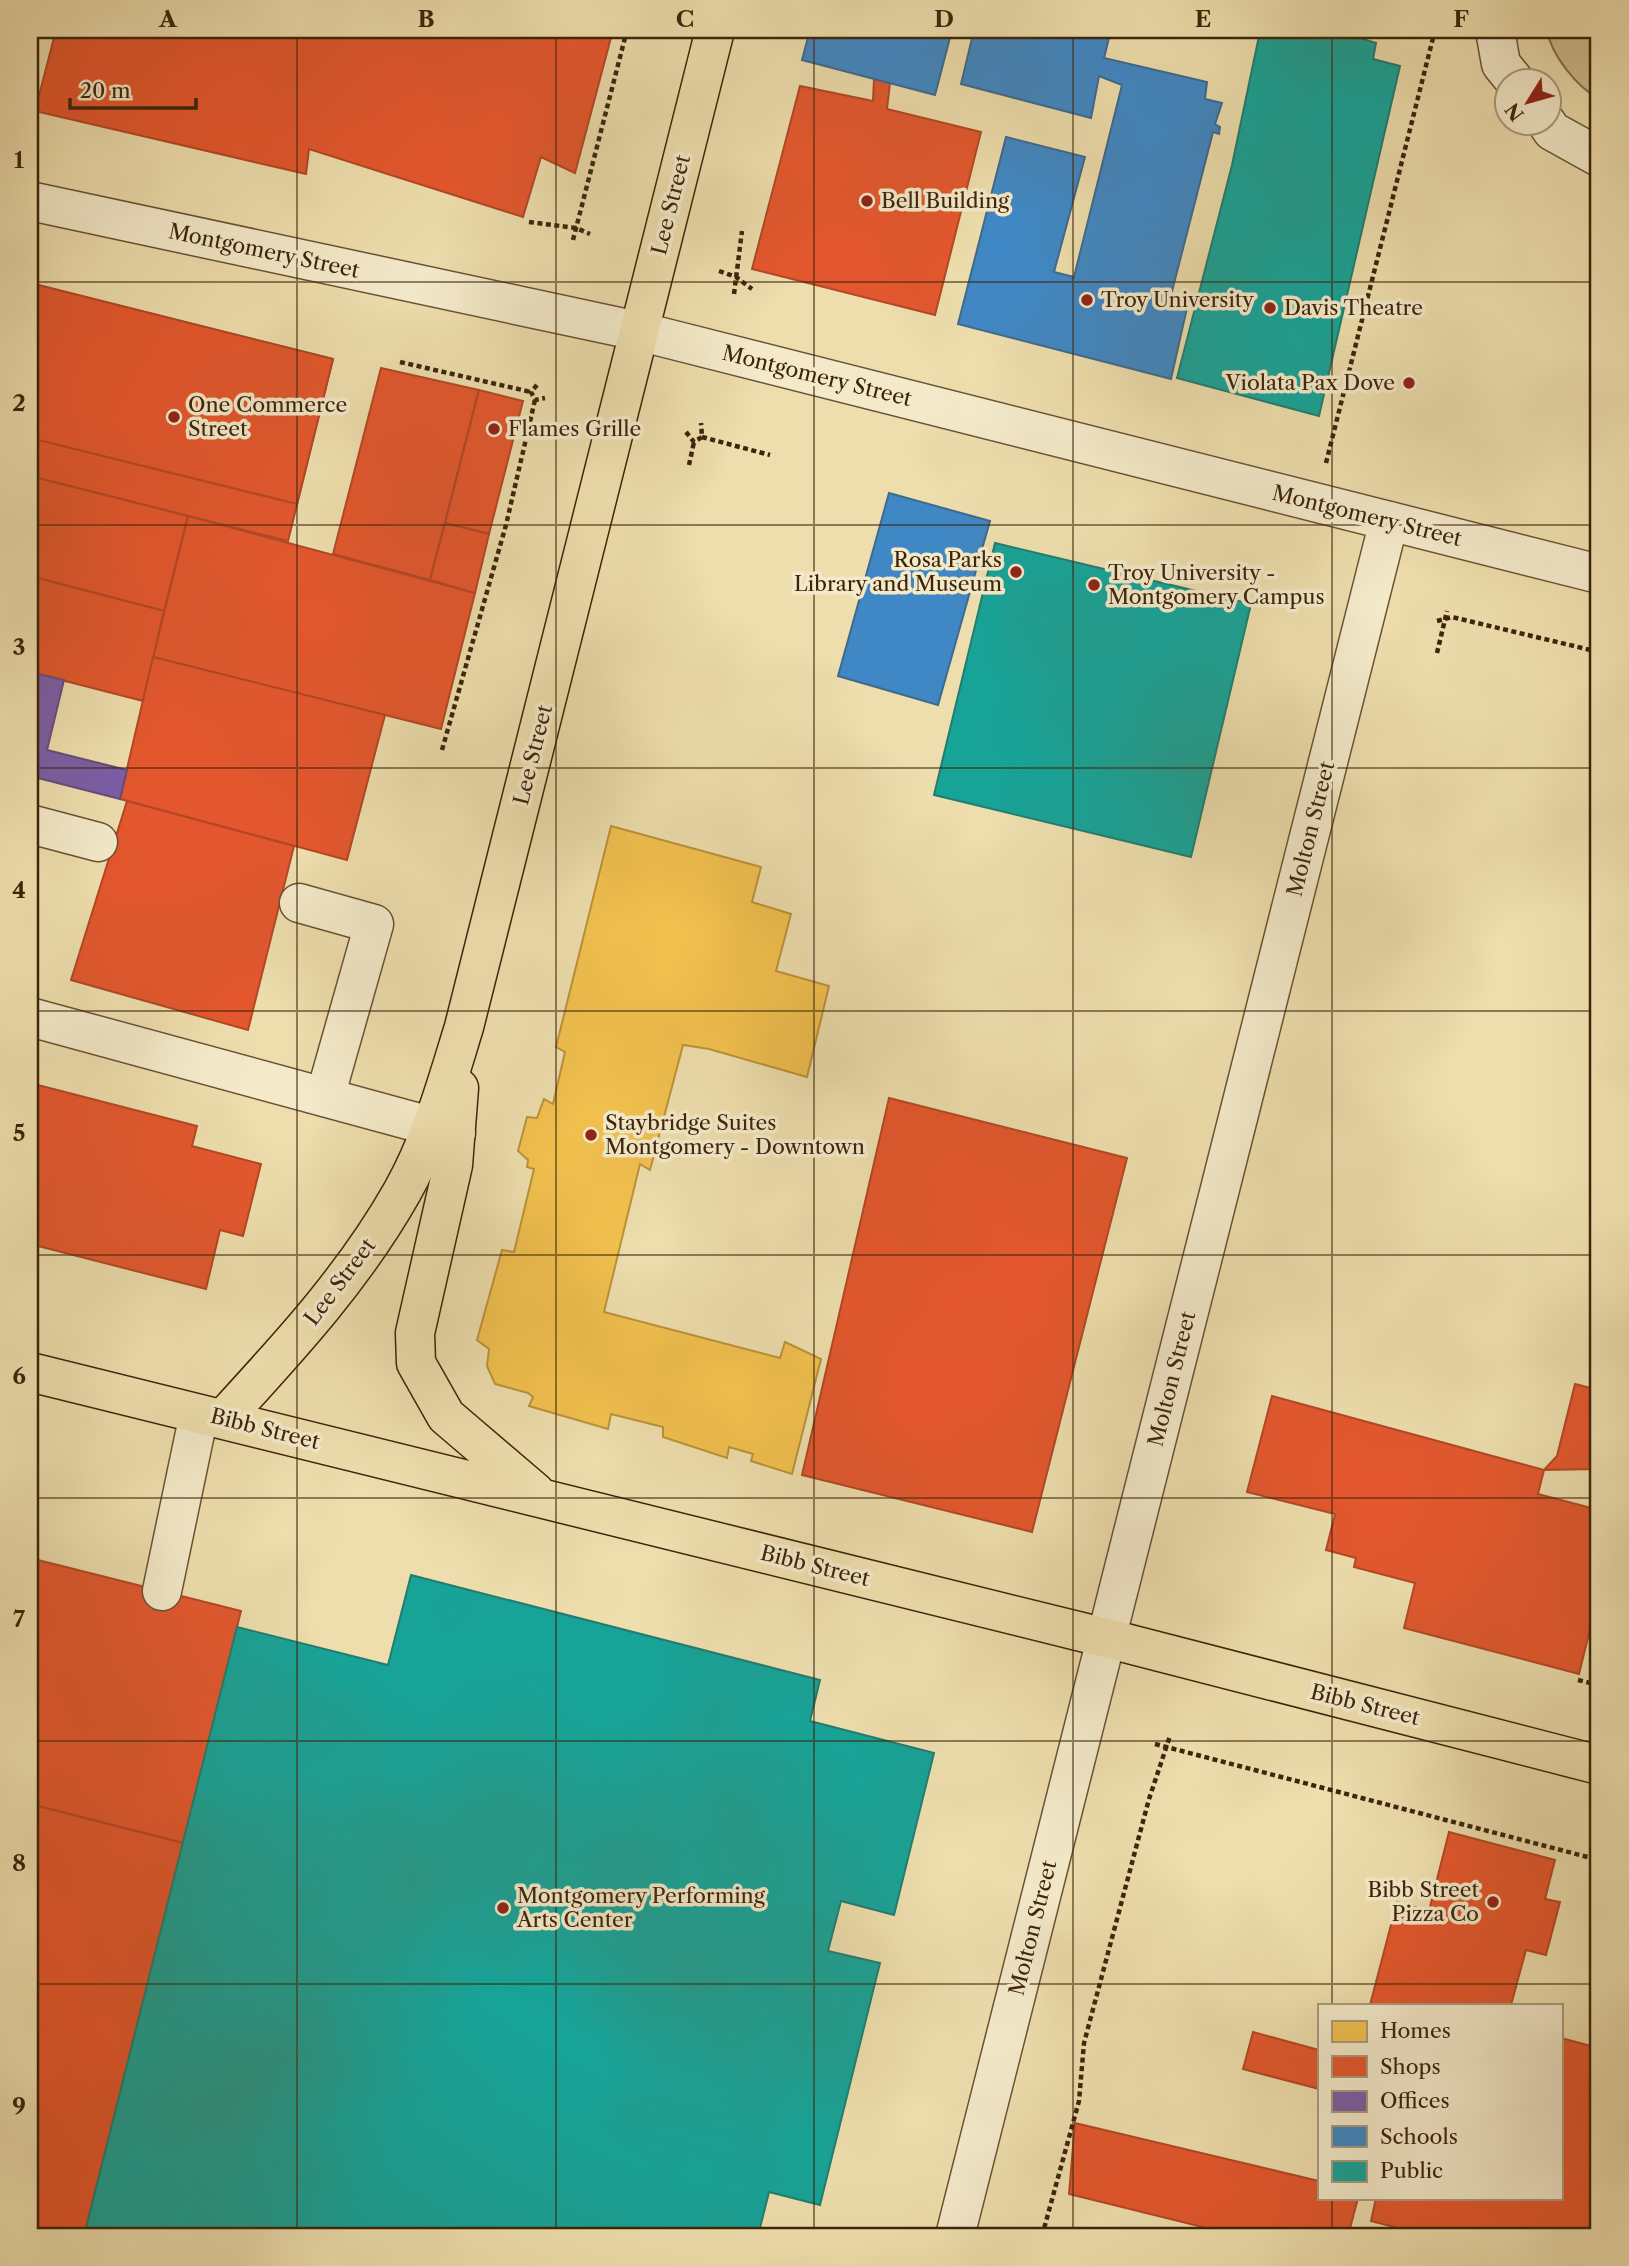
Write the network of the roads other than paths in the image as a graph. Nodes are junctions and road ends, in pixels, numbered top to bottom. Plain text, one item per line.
1 (715, 30) edge
2 (1495, 30) edge
3 (1504, 66) edge
4 (1561, 136) edge
5 (1599, 158) edge
6 (30, 201) edge
7 (638, 331) junction
8 (1389, 521) junction
9 (1599, 574) edge
10 (30, 824) edge
11 (98, 842) dead end
12 (299, 903) dead end
13 (30, 1017) edge
14 (326, 1097) junction
15 (444, 1130) junction
16 (30, 1371) edge
17 (211, 1416) junction
18 (542, 1498) junction
19 (162, 1591) dead end
20 (1106, 1638) junction
21 (1599, 1765) edge
22 (955, 2236) edge

1 - 7 main road, Lee Street
2 - 3 street
4 - 5 street
6 - 7 street, Montgomery Street
7 - 8 street, Montgomery Street
7 - 15 main road, Lee Street
8 - 9 street, Montgomery Street
8 - 20 street, Molton Street
10 - 11 street
12 - 14 street
13 - 14 street
14 - 15 street
15 - 17 main road, Lee Street
15 - 18 main road
16 - 17 main road, Bibb Street
17 - 18 main road, Bibb Street
17 - 19 street
18 - 20 main road, Bibb Street
20 - 21 main road, Bibb Street
20 - 22 street, Molton Street

